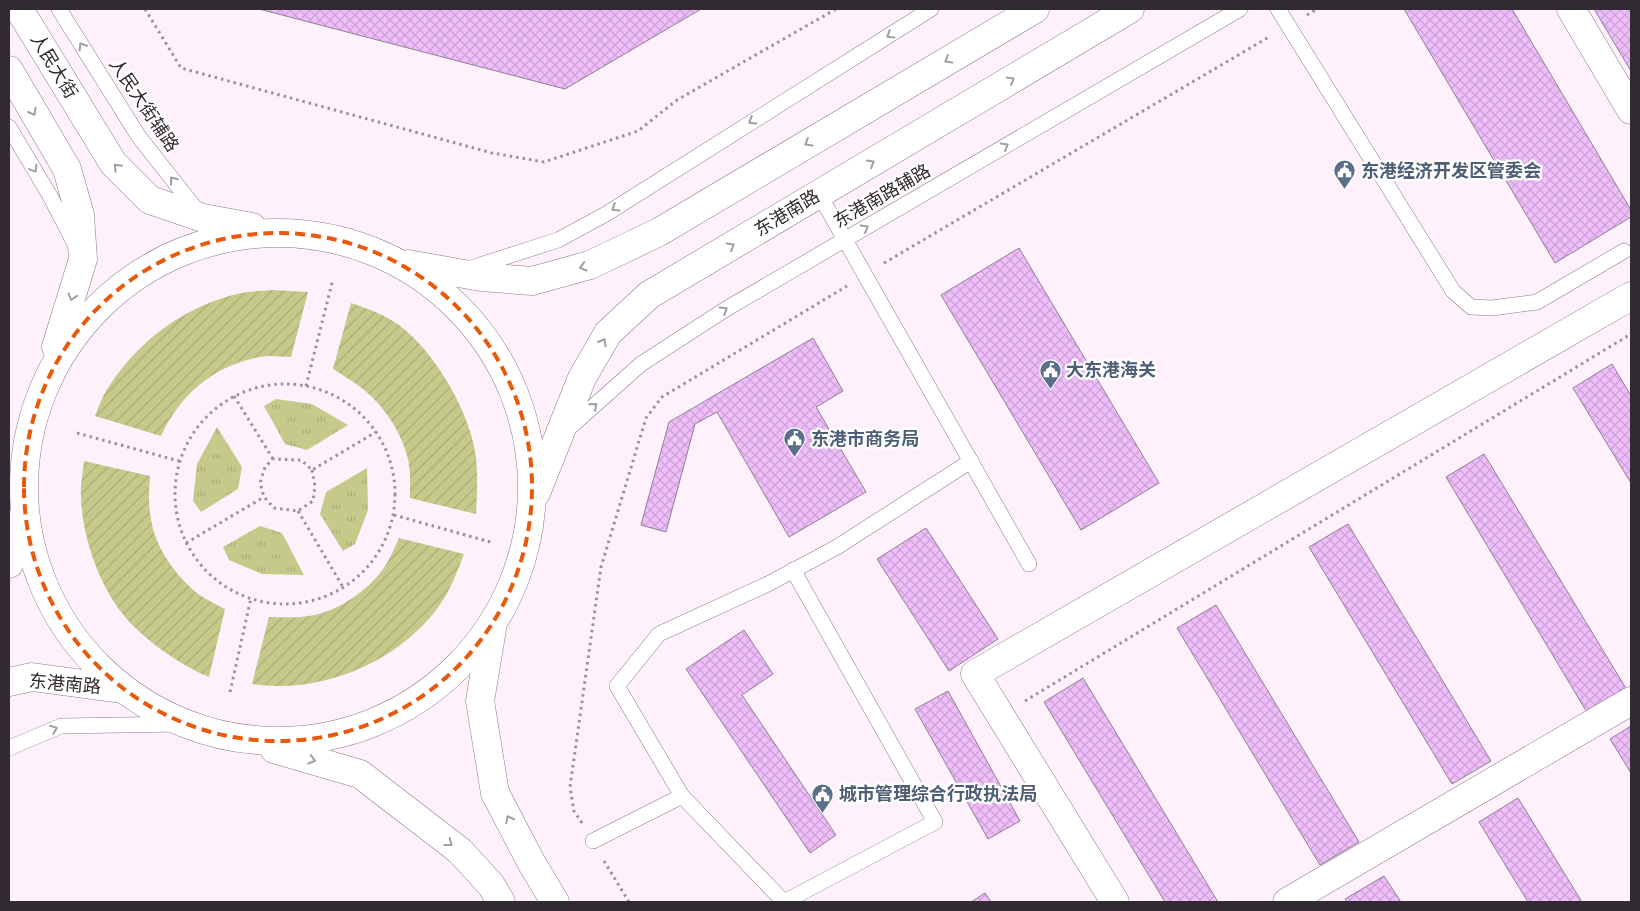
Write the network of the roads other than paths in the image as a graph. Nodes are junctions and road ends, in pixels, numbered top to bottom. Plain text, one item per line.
1 (19, 9) edge
2 (59, 9) edge
3 (931, 9) edge
4 (1035, 9) edge
5 (1130, 9) edge
6 (1240, 9) edge
7 (1278, 9) edge
8 (1570, 9) edge
9 (9, 70) edge
10 (1631, 110) edge
11 (9, 127) edge
12 (820, 194) junction
13 (203, 218) junction
14 (270, 231) junction
15 (844, 240) junction
16 (1624, 252) dead end
17 (83, 259) junction
18 (402, 263) junction
19 (458, 273) junction
20 (1631, 296) edge
21 (46, 379) junction
22 (557, 438) junction
23 (971, 461) junction
24 (534, 499) junction
25 (24, 512) junction
26 (9, 536) edge
27 (9, 564) edge
28 (1029, 564) dead end
29 (793, 570) junction
30 (493, 628) junction
31 (9, 682) edge
32 (121, 689) junction
33 (1631, 701) edge
34 (182, 724) junction
35 (248, 742) junction
36 (9, 748) edge
37 (682, 796) junction
38 (593, 842) road end
39 (496, 894) edge
40 (555, 902) edge
41 (1115, 902) edge
42 (1287, 902) edge

13 -> 1 main road, 人民大街
13 -> 2 lane, 人民大街辅路
3 -> 19 lane
4 -> 19 main road
12 -> 5 main road, 东港南路
15 -> 6 lane, 东港南路辅路
7 - 16 lane
8 - 10 main road
9 -> 17 main road
11 -> 17 lane
12 - 15 lane
22 -> 12 main road, 东港南路
13 - 14 main road, 人民大街
14 - 18 main road
14 - 21 main road
22 -> 15 lane, 东港南路辅路
15 - 23 lane
17 -> 21 main road
18 - 19 main road
18 - 24 main road
20 - 41 main road
21 - 25 main road
22 - 24 main road, 东港南路
23 - 28 lane
23 - 29 lane
24 - 30 main road
25 - 26 lane
25 - 27 main road
25 - 32 main road
29 - 37 lane
29 - 37 lane
30 - 35 main road
40 -> 30 main road
31 - 32 main road, 东港南路
32 - 34 main road
33 - 42 main road
34 - 35 main road
36 -> 34 lane
35 -> 39 main road
37 - 38 lane

